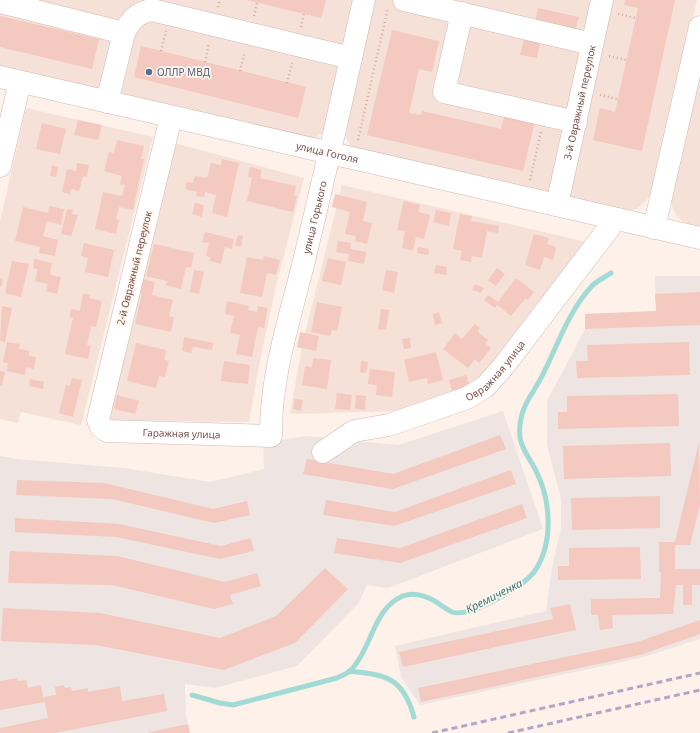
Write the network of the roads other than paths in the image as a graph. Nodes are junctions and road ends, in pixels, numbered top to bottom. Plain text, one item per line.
1 (364, 0) edge
2 (404, 0) edge
3 (602, 0) edge
4 (0, 2) edge
5 (462, 13) junction
6 (700, 27) edge
7 (124, 32) junction
8 (592, 44) junction
9 (351, 58) junction
10 (10, 79) edge
11 (108, 102) junction
12 (171, 117) junction
13 (576, 122) junction
14 (330, 153) junction
15 (0, 166) edge
16 (558, 205) junction
17 (616, 219) junction
18 (654, 228) junction
19 (700, 238) edge
20 (98, 420) joint
21 (271, 436) joint
22 (322, 452) dead end

1 - 9 street, улица Горького
2 - 5 street
3 - 8 street, 3-й Овражный переулок
4 - 7 street
5 - 8 street
5 - 13 street
6 - 18 street
7 - 9 street
7 - 11 street
8 - 13 street, 3-й Овражный переулок
9 - 14 street, улица Горького
10 - 11 street, улица Гоголя
10 - 15 street
11 - 12 street, улица Гоголя
12 - 14 street, улица Гоголя
12 - 20 street, 2-й Овражный переулок
13 - 16 street, 3-й Овражный переулок
14 - 16 street, улица Гоголя
14 - 21 street, улица Горького
16 - 17 street, улица Гоголя
17 - 18 street, улица Гоголя
17 - 22 street, Овражная улица
18 - 19 street, улица Гоголя
20 - 21 street, Гаражная улица

